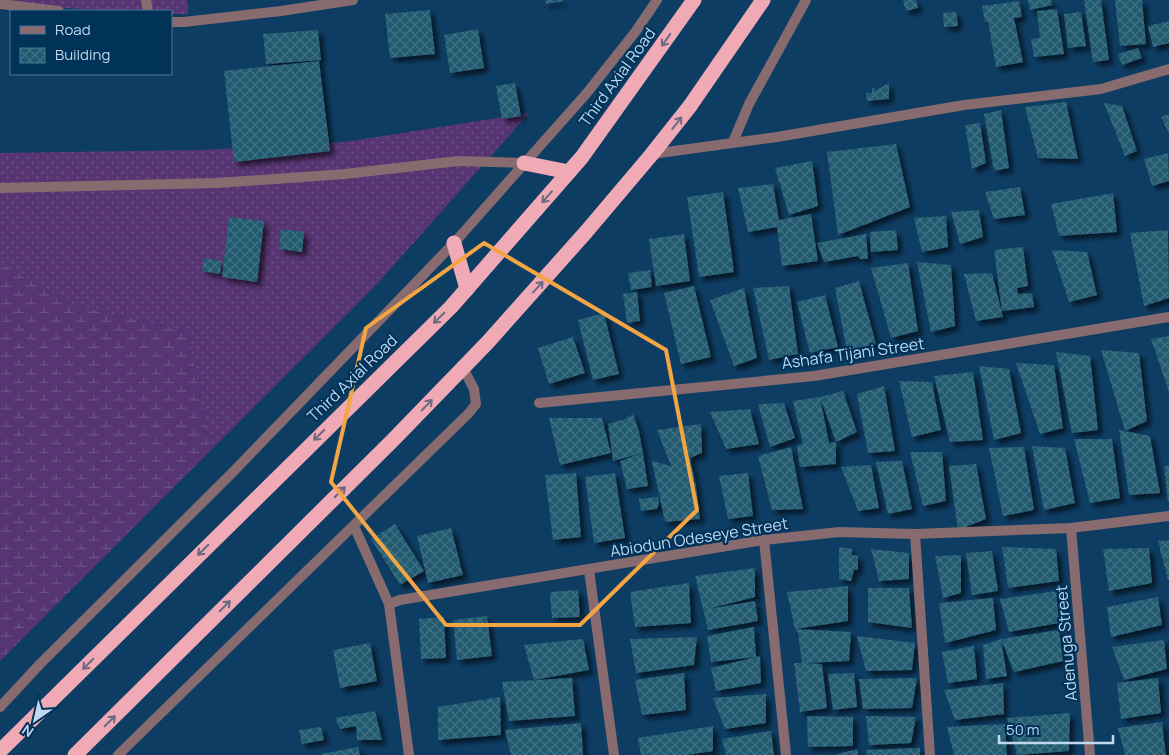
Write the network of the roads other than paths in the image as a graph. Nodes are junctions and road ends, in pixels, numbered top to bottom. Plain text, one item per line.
1 (353, 0) edge
2 (658, 0) edge
3 (694, 0) edge
4 (763, 0) edge
5 (806, 0) edge
6 (0, 4) edge
7 (51, 10) edge
8 (172, 22) edge
9 (1169, 69) edge
10 (733, 142) junction
11 (652, 154) junction
12 (524, 163) junction
13 (569, 172) junction
14 (0, 188) edge
15 (454, 243) junction
16 (467, 289) junction
17 (1169, 317) edge
18 (463, 368) junction
19 (539, 404) dead end
20 (1169, 516) edge
21 (354, 526) junction
22 (1071, 528) junction
23 (915, 534) junction
24 (764, 540) junction
25 (589, 570) junction
26 (389, 604) junction
27 (0, 707) edge
28 (0, 751) edge
29 (75, 755) edge
30 (118, 755) edge
31 (409, 755) edge
32 (614, 755) edge
33 (786, 755) edge
34 (930, 755) edge
35 (1090, 755) edge

1 - 8 street
2 - 12 street
3 -> 13 highway, Third Axial Road
11 -> 4 highway
5 - 10 street
6 - 7 street
9 - 10 street
10 - 11 street
18 -> 11 highway
12 - 13 highway
12 - 14 street
12 - 15 street
13 -> 16 highway, Third Axial Road
15 - 16 highway
15 - 27 street
16 -> 28 highway, Third Axial Road
17 - 19 street, Ashafa Tijani Street
18 - 21 street
29 -> 18 highway
20 - 22 street, Abiodun Odeseye Street
21 - 26 street
21 - 30 street
22 - 23 street, Abiodun Odeseye Street
22 - 35 street, Adenuga Street
23 - 24 street, Abiodun Odeseye Street
23 - 34 street
24 - 25 street, Abiodun Odeseye Street
24 - 33 street
25 - 26 street, Abiodun Odeseye Street
25 - 32 street
26 - 31 street

